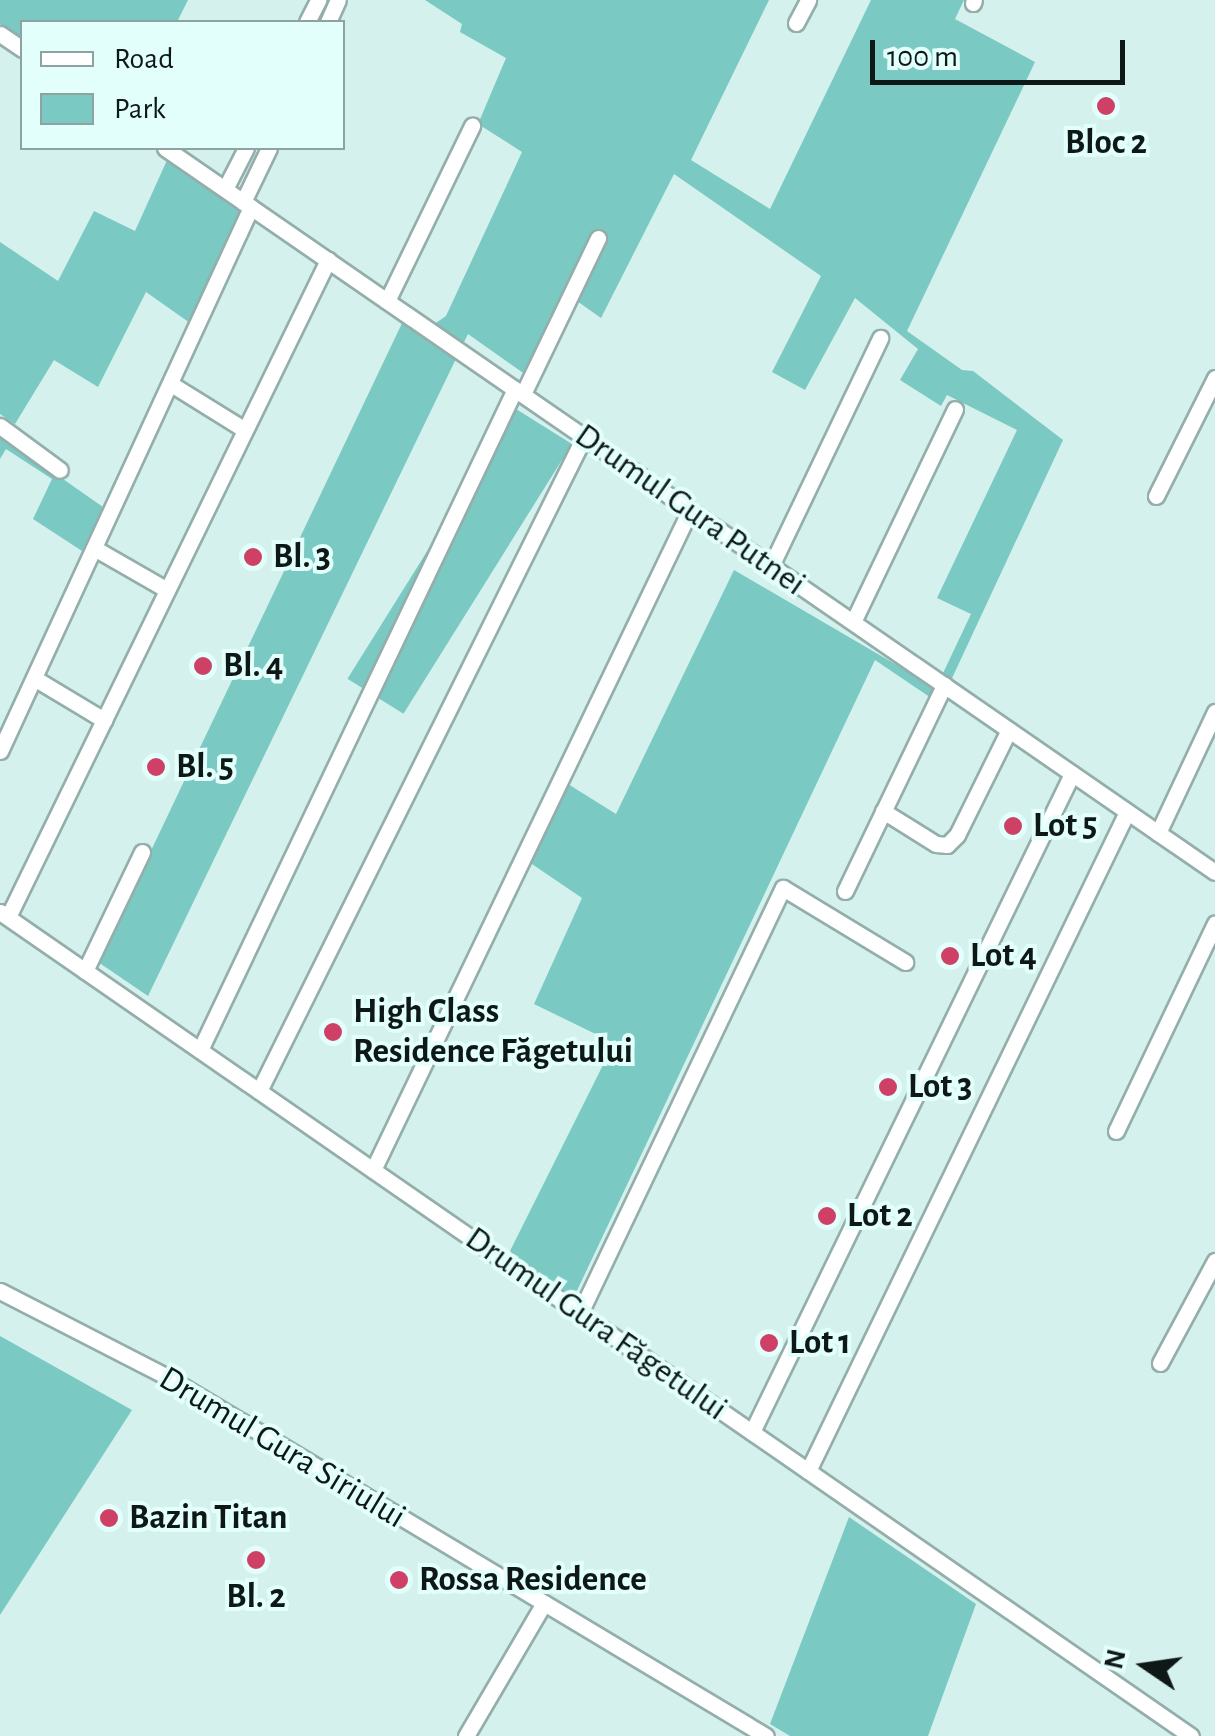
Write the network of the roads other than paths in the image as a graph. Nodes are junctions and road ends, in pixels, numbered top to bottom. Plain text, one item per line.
1 (808, 0) edge
2 (796, 23) dead end
3 (472, 126) dead end
4 (168, 150) edge
5 (245, 150) edge
6 (267, 150) edge
7 (226, 189) junction
8 (247, 204) junction
9 (598, 238) dead end
10 (328, 260) junction
11 (387, 301) junction
12 (880, 338) dead end
13 (1215, 378) edge
14 (170, 384) junction
15 (519, 392) junction
16 (955, 409) dead end
17 (0, 426) edge
18 (245, 430) junction
19 (584, 437) junction
20 (60, 470) dead end
21 (1156, 496) dead end
22 (690, 510) junction
23 (94, 548) junction
24 (771, 566) junction
25 (167, 590) junction
26 (853, 622) junction
27 (34, 678) junction
28 (944, 685) junction
29 (1215, 712) edge
30 (104, 720) junction
31 (1009, 730) junction
32 (0, 751) edge
33 (1072, 774) junction
34 (883, 811) junction
35 (1128, 812) junction
36 (1158, 833) junction
37 (142, 852) dead end
38 (1215, 872) edge
39 (846, 891) dead end
40 (4, 915) edge
41 (1215, 923) edge
42 (905, 962) dead end
43 (85, 971) junction
44 (200, 1050) junction
45 (259, 1091) junction
46 (1116, 1131) dead end
47 (373, 1170) junction
48 (1215, 1261) edge
49 (0, 1290) edge
50 (580, 1313) junction
51 (1160, 1363) dead end
52 (752, 1432) junction
53 (808, 1470) junction
54 (542, 1605) junction
55 (466, 1736) edge
56 (766, 1736) edge
57 (1192, 1736) edge

1 - 2 street
3 - 11 street
4 - 7 street, Drumul Gura Putnei
5 - 7 street
6 - 8 street
7 - 8 street, Drumul Gura Putnei
8 - 10 street, Drumul Gura Putnei
8 - 14 street
9 - 15 street
10 - 11 street, Drumul Gura Putnei
10 - 18 street
11 - 15 street, Drumul Gura Putnei
12 - 24 street
13 - 21 street
14 - 18 street
14 - 23 street
15 - 19 street, Drumul Gura Putnei
15 - 44 street
16 - 26 street
17 - 20 street
18 - 25 street
19 - 22 street, Drumul Gura Putnei
19 - 45 street
22 - 24 street, Drumul Gura Putnei
22 - 47 street
23 - 25 street
23 - 27 street
24 - 26 street, Drumul Gura Putnei
25 - 30 street
26 - 28 street, Drumul Gura Putnei
27 - 30 street
27 - 32 street
28 - 31 street, Drumul Gura Putnei
28 - 34 street
29 - 36 street
30 - 40 street
31 - 33 street, Drumul Gura Putnei
31 - 34 street
33 - 35 street, Drumul Gura Putnei
33 - 52 street
34 - 39 street
35 - 36 street, Drumul Gura Putnei
35 - 53 street
36 - 38 street, Drumul Gura Putnei
37 - 43 street
40 - 43 street, Drumul Gura Făgetului
41 - 46 street
42 - 50 street
43 - 44 street, Drumul Gura Făgetului
44 - 45 street, Drumul Gura Făgetului
45 - 47 street, Drumul Gura Făgetului
47 - 50 street, Drumul Gura Făgetului
48 - 51 street
49 - 54 street, Drumul Gura Siriului
50 - 52 street, Drumul Gura Făgetului
52 - 53 street, Drumul Gura Făgetului
53 - 57 street, Drumul Gura Făgetului
54 - 55 street
54 - 56 street, Drumul Gura Siriului

